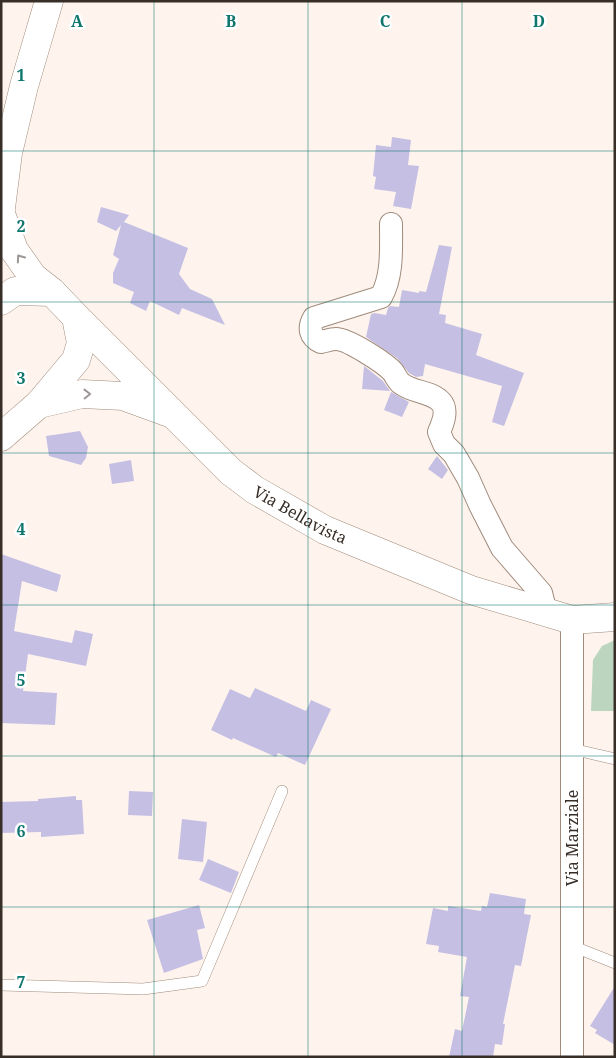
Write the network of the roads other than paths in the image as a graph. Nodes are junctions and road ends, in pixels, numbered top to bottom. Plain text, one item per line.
1 (49, 1) edge
2 (1, 208) edge
3 (1, 214) edge
4 (391, 224) dead end
5 (52, 292) junction
6 (1, 301) edge
7 (76, 317) junction
8 (39, 404) junction
9 (176, 415) junction
10 (1, 437) edge
11 (546, 613) junction
12 (615, 617) edge
13 (572, 620) junction
14 (572, 748) junction
15 (615, 759) edge
16 (282, 791) dead end
17 (572, 946) junction
18 (615, 963) edge
19 (1, 985) edge
20 (572, 1057) edge

1 - 2 street
5 -> 3 street, Via Bellavista
4 - 11 street
5 - 6 street
5 - 7 street, Via Bellavista
7 - 8 street
7 - 9 street, Via Bellavista
8 -> 9 street
8 - 10 street
9 - 11 street, Via Bellavista
11 - 13 street, Via Bellavista
12 - 13 street, Via Bellavista
13 - 14 street, Via Marziale
14 - 15 lane
14 - 17 street, Via Marziale
16 - 19 lane
17 - 18 lane
17 - 20 street, Via Marziale

